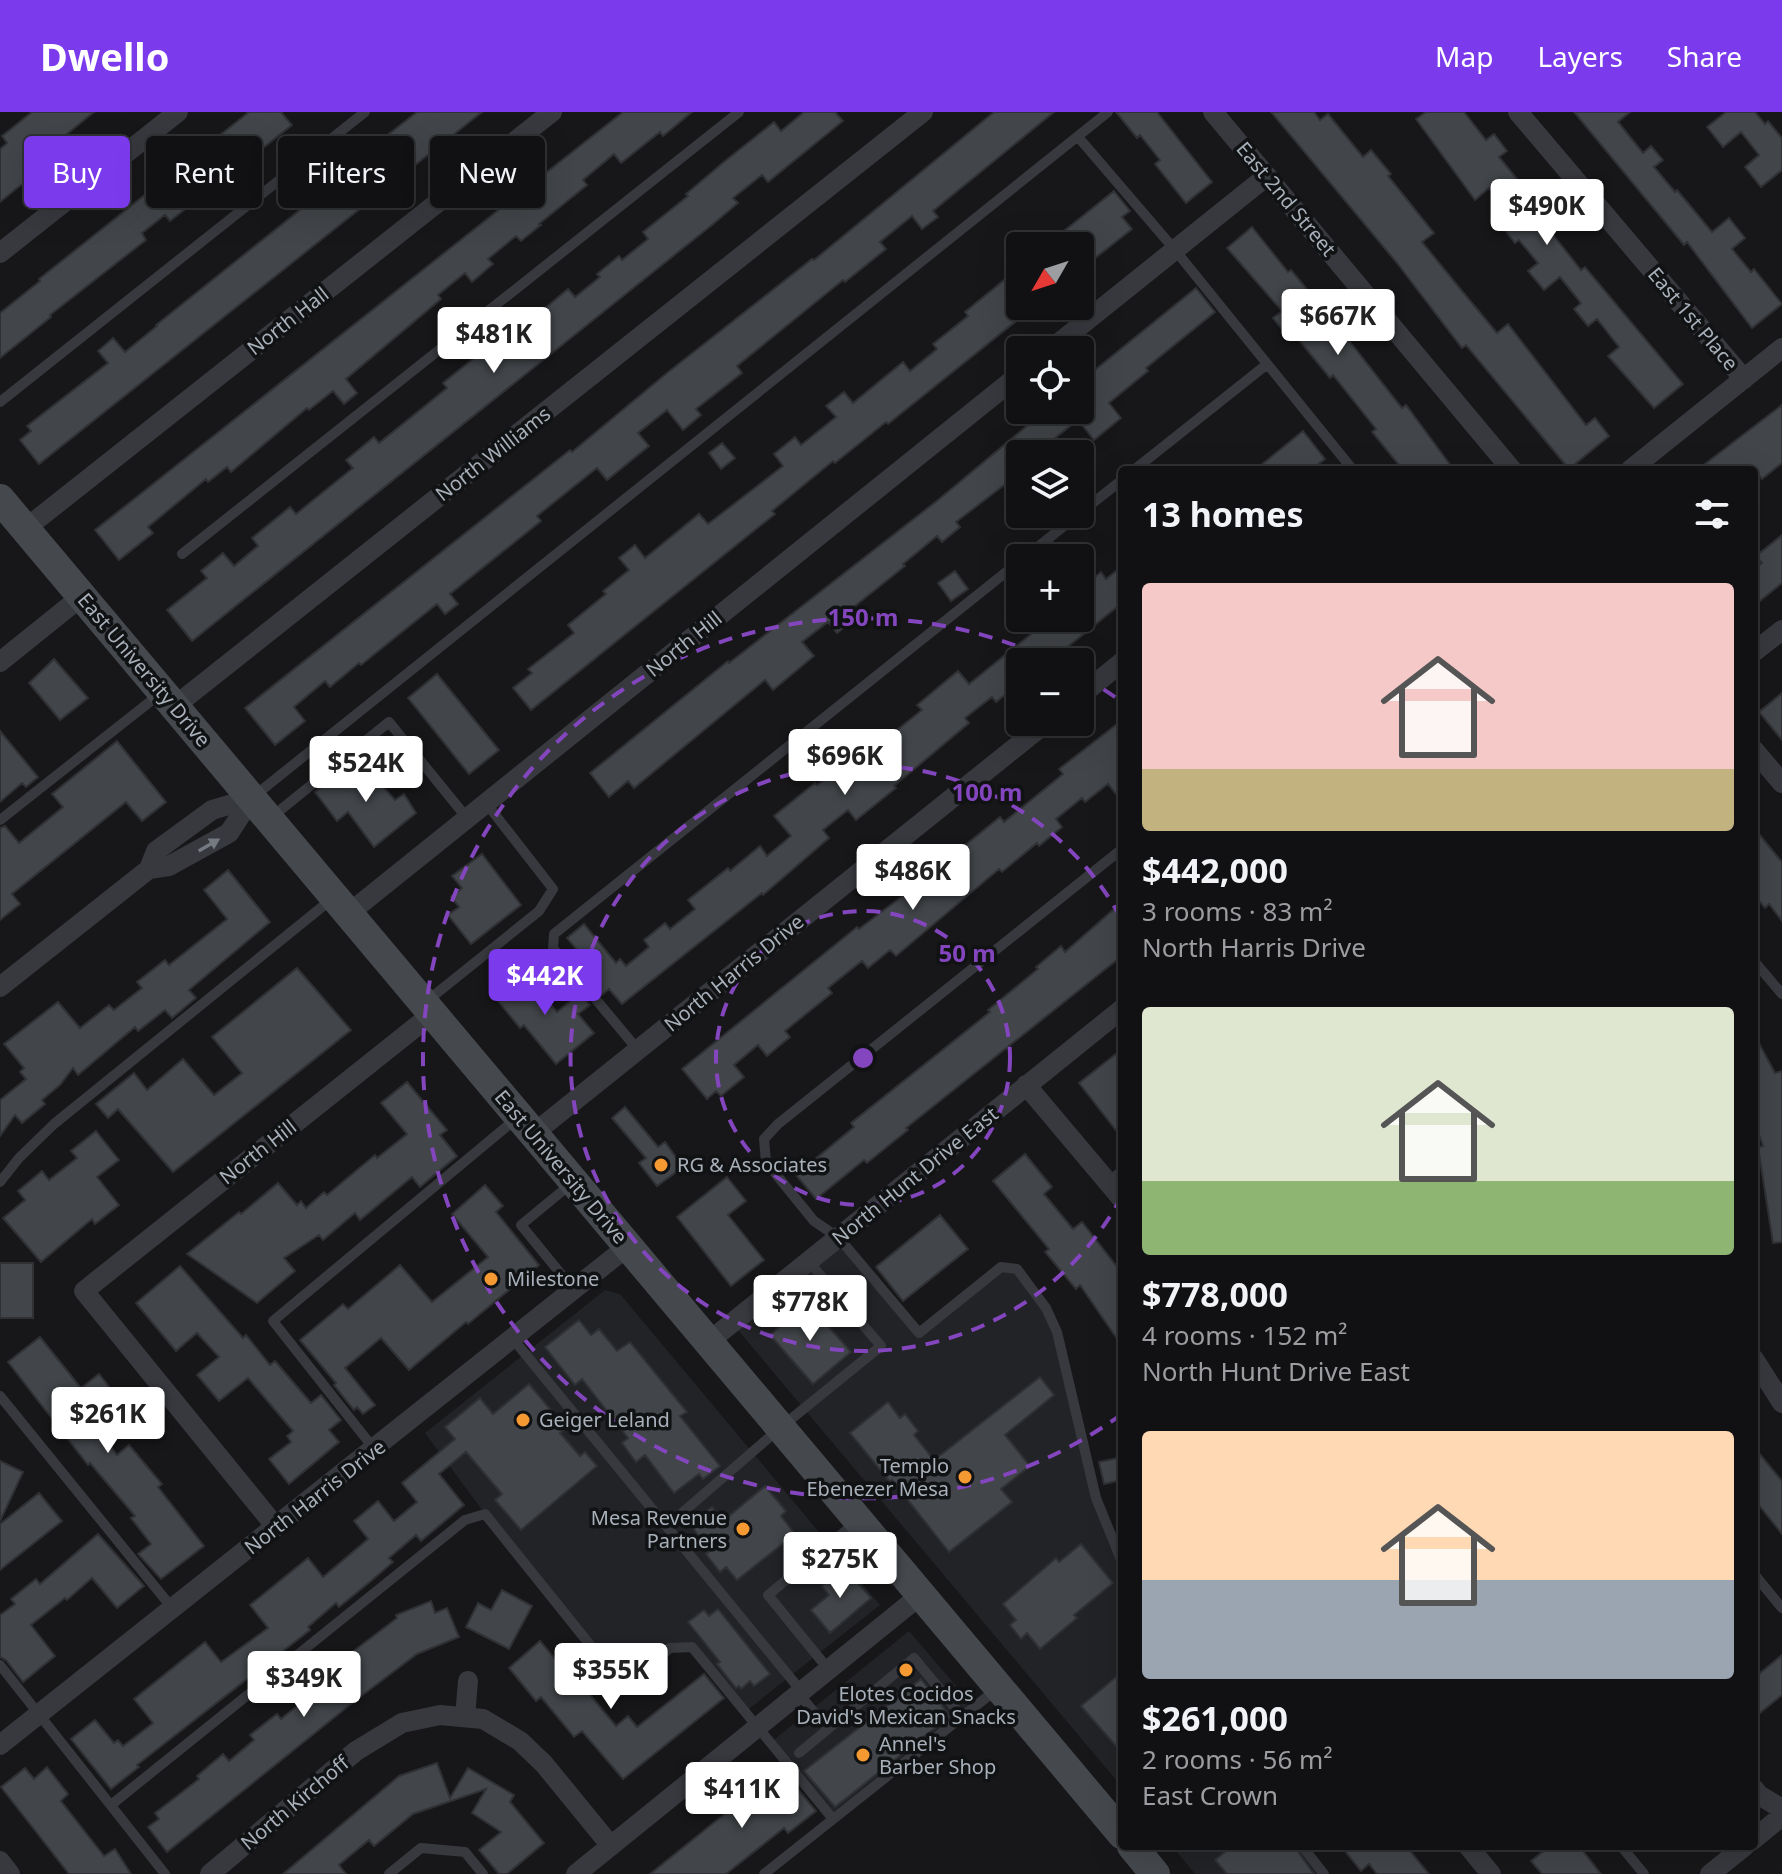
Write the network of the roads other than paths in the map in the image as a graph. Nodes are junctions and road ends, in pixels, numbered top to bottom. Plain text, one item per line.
1 (178, 112) edge
2 (365, 112) edge
3 (552, 112) edge
4 (739, 112) edge
5 (923, 112) edge
6 (1108, 112) edge
7 (1213, 112) edge
8 (1518, 112) edge
9 (1079, 138) junction
10 (1267, 176) junction
11 (1175, 250) junction
12 (0, 253) edge
13 (1068, 336) edge
14 (1782, 348) edge
15 (1266, 365) junction
16 (1744, 379) junction
17 (1006, 385) edge
18 (0, 402) edge
19 (1139, 466) edge
20 (1350, 466) edge
21 (1509, 466) edge
22 (1635, 466) edge
23 (1118, 483) edge
24 (0, 499) edge
25 (1094, 503) edge
26 (1062, 528) edge
27 (25, 529) junction
28 (1042, 544) edge
29 (182, 554) dead end
30 (1006, 573) edge
31 (82, 596) junction
32 (1782, 630) edge
33 (1758, 649) edge
34 (0, 662) edge
35 (1118, 665) edge
36 (1094, 685) edge
37 (169, 699) junction
38 (1030, 736) edge
39 (1758, 755) edge
40 (1782, 783) edge
41 (486, 803) junction
42 (260, 808) junction
43 (467, 818) junction
44 (0, 820) edge
45 (1118, 852) edge
46 (341, 906) junction
47 (1758, 966) edge
48 (0, 987) edge
49 (1782, 994) edge
50 (428, 1009) junction
51 (1118, 1012) edge
52 (638, 1050) junction
53 (1026, 1085) junction
54 (526, 1125) junction
55 (1115, 1177) edge
56 (0, 1182) edge
57 (573, 1183) junction
58 (839, 1238) junction
59 (627, 1247) junction
60 (809, 1262) junction
61 (574, 1290) junction
62 (513, 1339) junction
63 (707, 1343) junction
64 (1758, 1365) edge
65 (0, 1396) edge
66 (1782, 1403) edge
67 (780, 1428) junction
68 (375, 1450) junction
69 (858, 1520) junction
70 (667, 1526) junction
71 (276, 1527) junction
72 (1118, 1552) edge
73 (1758, 1579) edge
74 (922, 1594) junction
75 (1782, 1608) edge
76 (173, 1609) junction
77 (0, 1665) edge
78 (829, 1670) junction
79 (468, 1681) dead end
80 (999, 1687) junction
81 (800, 1693) junction
82 (956, 1709) dead end
83 (39, 1715) junction
84 (465, 1717) junction
85 (758, 1728) junction
86 (828, 1729) junction
87 (0, 1745) edge
88 (799, 1753) dead end
89 (1758, 1792) edge
90 (111, 1805) junction
91 (1782, 1809) edge
92 (1782, 1816) edge
93 (833, 1819) junction
94 (1118, 1829) edge
95 (1758, 1836) edge
96 (611, 1846) junction
97 (1135, 1850) edge
98 (1305, 1850) edge
99 (1471, 1850) edge
100 (1624, 1850) edge
101 (1740, 1850) edge
102 (0, 1861) edge
103 (10, 1874) edge
104 (165, 1874) edge
105 (210, 1874) edge
106 (389, 1874) edge
107 (483, 1874) edge
108 (576, 1874) edge
109 (764, 1874) edge
110 (1155, 1874) edge
111 (1324, 1874) edge
112 (1491, 1874) edge
113 (1644, 1874) edge
114 (1710, 1874) edge

1 - 12 street
2 - 18 lane
3 - 27 street, North Hall
4 - 29 lane
5 - 37 street, North Williams
6 - 9 lane
7 - 10 street, East 2nd Street
8 - 16 street, East 1st Place
9 - 11 lane
9 - 42 lane
10 - 11 street
10 - 21 street, East 2nd Street
11 - 13 street
11 - 15 lane
14 - 16 street
15 - 19 lane
15 - 20 lane
16 - 22 street
17 - 41 street, North Hill
23 - 25 lane
24 - 27 main road, East University Drive
26 - 28 lane
27 - 31 main road, East University Drive
30 - 52 lane
31 - 34 street
31 - 37 main road, East University Drive
32 - 33 street
35 - 36 street
37 - 42 main road, East University Drive
37 - 44 lane
38 - 52 street, North Harris Drive
39 - 40 street
41 - 43 street, North Hill
41 - 50 lane
42 - 43 lane
42 - 46 main road, East University Drive
42 - 48 street
43 - 46 street, North Hill
45 - 58 lane
46 - 50 main road, East University Drive
46 - 56 lane
47 - 49 lane
50 - 54 main road, East University Drive
50 - 71 street, North Hill
51 - 53 street, North Hunt Drive East
52 - 54 street, North Harris Drive
53 - 55 street
53 - 58 street, North Hunt Drive East
54 - 57 main road, East University Drive
54 - 68 lane
57 - 59 main road, East University Drive
57 - 61 lane
58 - 60 street, North Hunt Drive East
58 - 72 lane
59 - 61 street, North Harris Drive
59 - 63 main road, East University Drive
60 - 63 street, North Hunt Drive East
60 - 67 lane
61 - 62 street, North Harris Drive
62 - 68 street, North Harris Drive
62 - 70 lane
63 - 67 main road, East University Drive
64 - 66 street
65 - 76 lane
67 - 69 main road, East University Drive
67 - 70 lane
68 - 71 street, North Harris Drive
69 - 74 main road, East University Drive
69 - 78 lane
70 - 81 lane
71 - 76 street, North Harris Drive
73 - 75 lane
74 - 78 street
74 - 80 main road, East University Drive
76 - 83 street, North Harris Drive
77 - 83 lane
78 - 81 street
79 - 84 street
80 - 93 lane
80 - 94 main road, East University Drive
81 - 85 street
81 - 86 lane
82 - 86 lane
83 - 87 street, North Harris Drive
83 - 90 lane
84 - 96 street, North Kirchoff
84 - 105 street, North Kirchoff
85 - 90 lane
85 - 93 lane
85 - 96 street
86 - 88 lane
89 - 91 street
90 - 104 lane
92 - 95 street
93 - 109 lane
96 - 108 street
97 - 110 main road
98 - 111 lane
99 - 112 street
100 - 113 lane
101 - 114 street
102 - 103 street
106 - 107 lane

